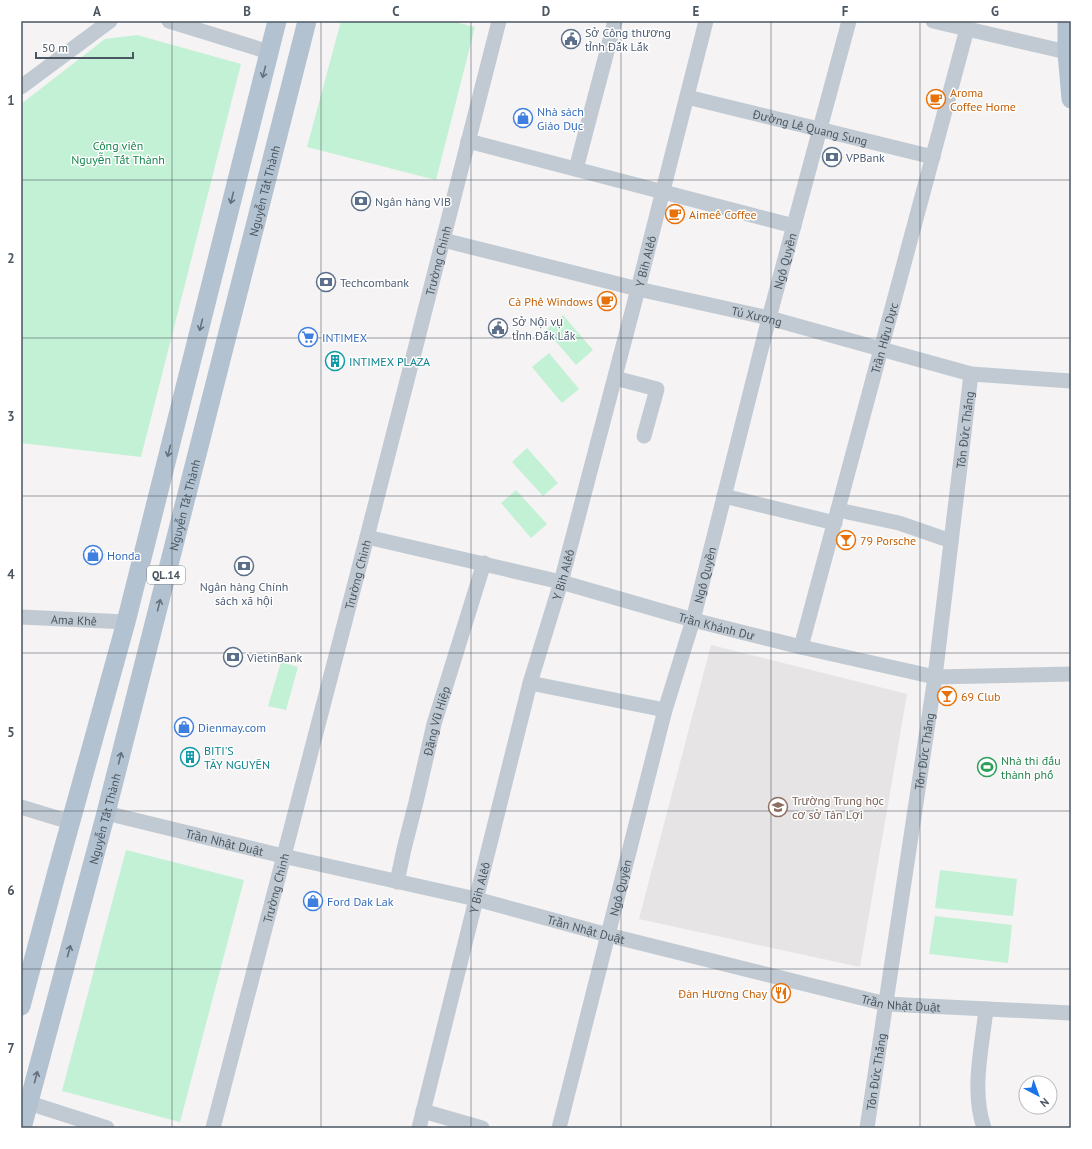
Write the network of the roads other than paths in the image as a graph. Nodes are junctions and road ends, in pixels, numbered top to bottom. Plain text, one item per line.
1 (110, 21) edge
2 (169, 21) edge
3 (277, 21) edge
4 (307, 21) edge
5 (499, 21) edge
6 (615, 21) edge
7 (706, 21) edge
8 (849, 21) edge
9 (933, 21) edge
10 (1067, 21) edge
11 (967, 29) junction
12 (269, 52) junction
13 (1069, 54) edge
14 (297, 60) junction
15 (21, 87) edge
16 (687, 97) junction
17 (1071, 100) edge
18 (820, 129) junction
19 (468, 141) junction
20 (933, 157) junction
21 (576, 169) junction
22 (663, 192) junction
23 (794, 226) junction
24 (443, 240) junction
25 (638, 289) junction
26 (769, 318) junction
27 (881, 349) junction
28 (971, 374) junction
29 (615, 378) junction
30 (1071, 380) edge
31 (644, 436) dead end
32 (724, 496) junction
33 (836, 516) junction
34 (367, 537) junction
35 (951, 540) junction
36 (484, 563) junction
37 (561, 582) junction
38 (21, 617) edge
39 (693, 620) junction
40 (126, 622) junction
41 (153, 629) junction
42 (801, 647) junction
43 (1071, 674) edge
44 (935, 677) junction
45 (530, 684) junction
46 (665, 710) junction
47 (21, 807) edge
48 (106, 813) junction
49 (70, 822) junction
50 (283, 856) junction
51 (398, 882) junction
52 (476, 899) junction
53 (608, 935) junction
54 (886, 1004) junction
55 (21, 1006) edge
56 (986, 1009) junction
57 (1071, 1013) edge
58 (28, 1103) junction
59 (423, 1111) junction
60 (22, 1128) edge
61 (107, 1128) edge
62 (213, 1128) edge
63 (419, 1128) edge
64 (482, 1128) edge
65 (559, 1128) edge
66 (867, 1128) edge
67 (984, 1128) edge

1 - 15 street
2 - 12 street
3 - 12 main road, QL.14
4 - 14 main road, Nguyễn Tất Thành / QL.14
5 - 19 street, Trường Chinh
6 - 21 street
7 - 16 street, Y Bih Alêô
8 - 18 street, Ngô Quyền
9 - 11 street
10 - 13 main road
11 - 13 street
11 - 20 street, Trần Hữu Dực
12 - 14 main road
12 -> 40 main road, QL.14
13 - 17 main road
41 -> 14 main road, Nguyễn Tất Thành / QL.14
16 - 18 street, Đường Lê Quang Sung
16 - 22 street, Y Bih Alêô
18 - 20 street, Đường Lê Quang Sung
18 - 23 street, Ngô Quyền
19 - 21 street
19 - 24 street, Trường Chinh
20 - 27 street, Trần Hữu Dực
21 - 22 street
22 - 23 street
22 - 25 street, Y Bih Alêô
23 - 26 street, Ngô Quyền
24 - 25 street, Tú Xương
24 - 34 street, Trường Chinh
25 - 26 street, Tú Xương
25 - 29 street, Y Bih Alêô
26 - 27 street, Tú Xương
26 - 32 street, Ngô Quyền
27 - 28 street, Tú Xương
27 - 33 street, Trần Hữu Dực
28 - 30 street, Tú Xương
28 - 35 street, Tôn Đức Thắng
29 - 31 street
29 - 37 street, Y Bih Alêô
32 - 33 street
32 - 39 street, Ngô Quyền
33 - 35 street
33 - 42 street, Trần Hữu Dực
34 - 36 street, Trần Khánh Dư
34 - 50 street, Trường Chinh
35 - 44 street, Tôn Đức Thắng
36 - 37 street, Trần Khánh Dư
36 - 51 street, Đặng Vũ Hiệp
37 - 39 street, Trần Khánh Dư
37 - 45 street, Y Bih Alêô
38 - 40 street, Ama Khê
39 - 42 street, Trần Khánh Dư
39 - 46 street, Ngô Quyền
40 - 41 main road
40 - 49 main road, QL.14
48 -> 41 main road, Nguyễn Tất Thành / QL.14
42 - 44 street, Trần Khánh Dư
43 - 44 street, Trần Khánh Dư
44 - 54 street, Tôn Đức Thắng
45 - 46 street
45 - 52 street, Y Bih Alêô
46 - 53 street, Ngô Quyền
47 - 49 street
48 - 50 street, Trần Nhật Duật
58 -> 48 main road, Nguyễn Tất Thành / QL.14
49 - 55 main road, QL.14
50 - 51 street, Trần Nhật Duật
50 - 62 street, Trường Chinh
51 - 52 street, Trần Nhật Duật
52 - 53 street, Trần Nhật Duật
52 - 59 street, Y Bih Alêô
53 - 54 street, Trần Nhật Duật
53 - 65 street, Ngô Quyền
54 - 56 street, Trần Nhật Duật
54 - 66 street, Tôn Đức Thắng
56 - 57 street, Trần Nhật Duật
56 - 67 street
58 - 60 main road, Nguyễn Tất Thành / QL.14
58 - 61 street
59 - 63 street, Y Bih Alêô
59 - 64 street

